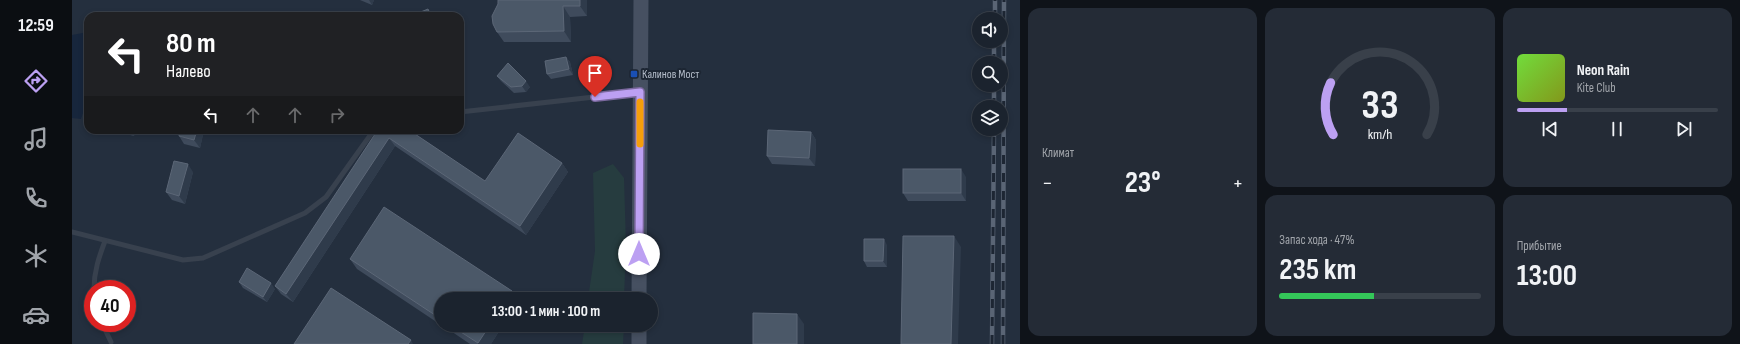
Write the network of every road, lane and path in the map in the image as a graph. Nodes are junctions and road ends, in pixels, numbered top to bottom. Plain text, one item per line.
1 (641, 0) edge
2 (640, 92) junction
3 (464, 112) edge
4 (371, 134) edge
5 (72, 232) edge
6 (105, 241) junction
7 (94, 280) edge
8 (639, 292) edge
9 (106, 332) edge
10 (639, 332) edge
11 (111, 342) dead end
12 (639, 344) edge

1 - 2 street
2 - 3 lane
2 - 8 street
4 - 6 lane
5 - 6 lane
6 - 7 lane
9 - 11 lane
10 - 12 street

